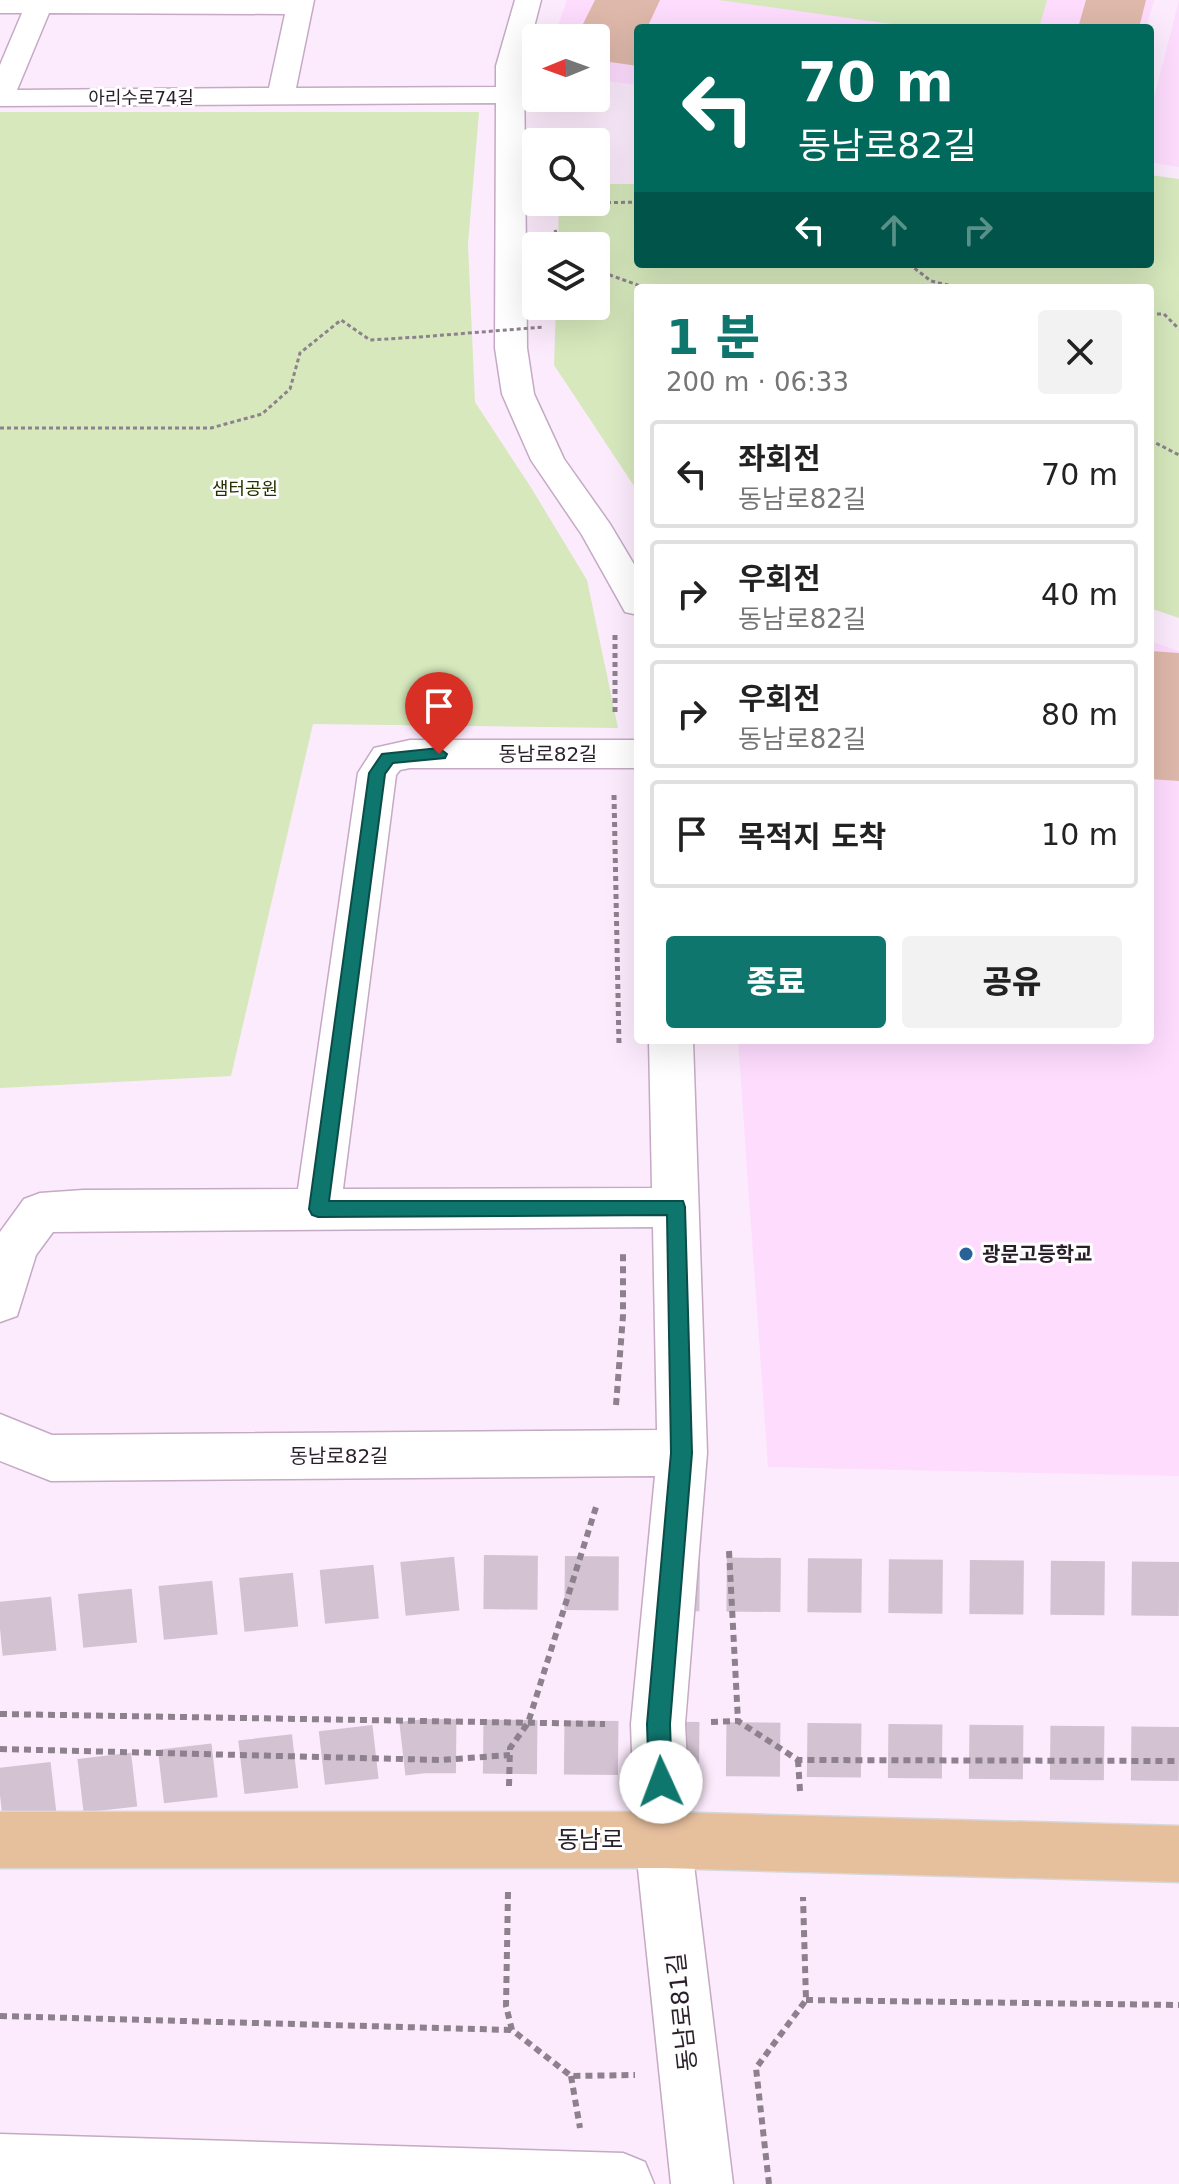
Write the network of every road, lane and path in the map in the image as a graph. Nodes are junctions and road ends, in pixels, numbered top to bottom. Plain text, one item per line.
1 (528, 0) edge
2 (40, 3) edge
3 (300, 3) edge
4 (0, 5) edge
5 (281, 95) junction
6 (510, 95) junction
7 (0, 97) edge
8 (634, 202) edge
9 (610, 203) edge
10 (550, 218) dead end
11 (556, 232) edge
12 (914, 268) edge
13 (610, 275) edge
14 (635, 284) edge
15 (943, 284) edge
16 (1154, 314) edge
17 (544, 327) dead end
18 (1179, 329) edge
19 (0, 428) edge
20 (1154, 442) edge
21 (1179, 455) edge
22 (634, 596) edge
23 (634, 754) edge
24 (614, 794) dead end
25 (671, 1044) edge
26 (619, 1048) dead end
27 (623, 1207) junction
28 (676, 1207) junction
29 (318, 1209) junction
30 (0, 1301) edge
31 (0, 1437) edge
32 (682, 1453) junction
33 (613, 1454) junction
34 (0, 1714) edge
35 (738, 1721) dead end
36 (528, 1723) junction
37 (0, 1749) edge
38 (1179, 1761) edge
39 (0, 1840) edge
40 (663, 1840) junction
41 (1179, 1854) edge
42 (1179, 2005) edge
43 (506, 2006) dead end
44 (0, 2016) edge
45 (512, 2030) junction
46 (571, 2076) dead end
47 (0, 2165) edge
48 (199, 2178) edge
49 (623, 2184) edge
50 (702, 2184) edge
51 (769, 2184) edge

1 - 6 street
2 - 3 street
2 - 4 street
2 - 7 street
3 - 5 street
5 - 6 street, 아리수로74길
5 - 7 street, 아리수로74길
6 - 22 street
8 - 9 path
10 - 11 path
12 - 15 path
13 - 14 path
16 - 18 path
17 - 19 path, bridge
20 - 21 path
23 - 29 street, 동남로82길
24 - 26 path
25 - 28 street
27 - 28 street
27 - 29 street
27 - 33 path
28 - 32 street
29 - 30 street
31 - 33 street, 동남로82길
32 - 33 street, 동남로82길
32 - 40 street
33 - 36 path
34 - 36 path
35 - 38 path
36 - 37 path
39 - 40 main road, 동남로
40 - 41 main road, 동남로
40 - 50 street, 동남로81길
42 - 51 path
43 - 45 path
44 - 45 path
45 - 46 path
47 - 48 street
48 - 49 street

